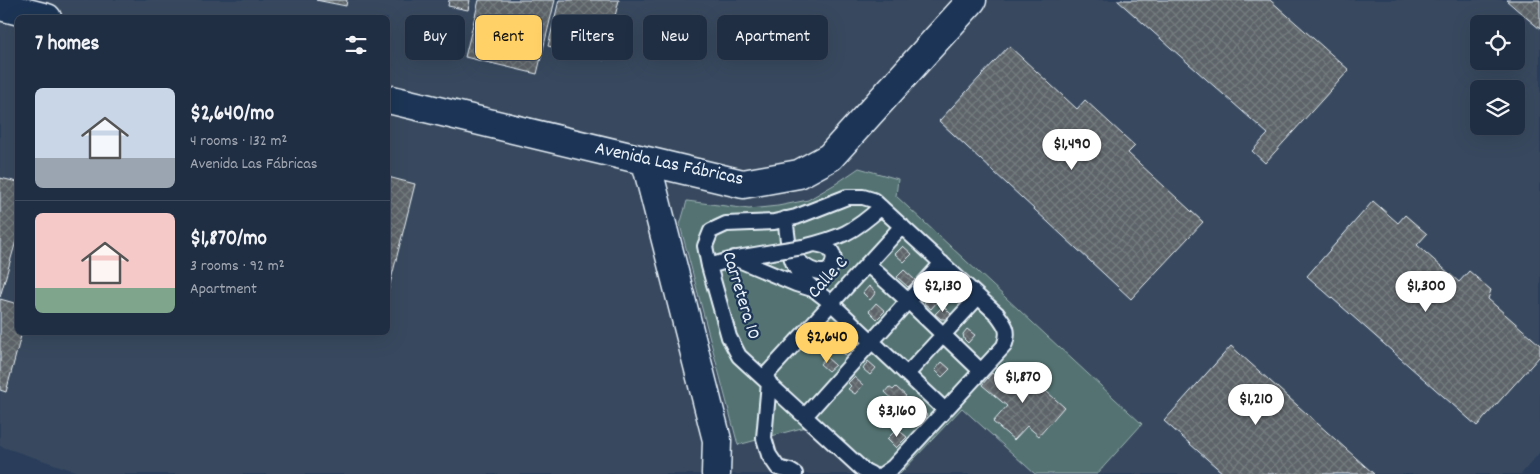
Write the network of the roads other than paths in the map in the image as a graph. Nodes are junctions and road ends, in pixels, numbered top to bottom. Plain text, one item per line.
1 (972, 0) edge
2 (0, 6) edge
3 (36, 15) edge
4 (390, 100) edge
5 (646, 162) junction
6 (881, 207) junction
7 (785, 219) junction
8 (902, 226) junction
9 (797, 249) junction
10 (734, 258) junction
11 (942, 263) junction
12 (867, 264) junction
13 (709, 266) junction
14 (815, 290) junction
15 (978, 297) junction
16 (908, 301) junction
17 (831, 303) junction
18 (944, 335) junction
19 (872, 341) junction
20 (981, 371) junction
21 (908, 373) junction
22 (766, 380) junction
23 (946, 410) junction
24 (805, 416) junction
25 (716, 474) edge
26 (795, 474) edge
27 (871, 474) edge
28 (883, 474) edge

1 - 5 street, Avenida Las Fábricas
2 - 3 street
4 - 5 street, Avenida Las Fábricas
5 - 25 street
6 - 7 lane, Carretera 10
6 - 8 lane, Carretera 10
6 - 9 lane
7 - 9 lane
7 - 13 lane, Carretera 10
8 - 11 lane, Carretera 10
8 - 12 lane, Calle C
9 - 10 lane
9 - 14 lane
10 - 13 lane
10 - 14 lane
11 - 15 lane, Carretera 10
11 - 16 lane
12 - 16 lane
12 - 17 lane, Calle C
13 - 22 lane, Carretera 10
14 - 17 lane
15 - 18 lane
15 - 20 lane, Carretera 10
16 - 18 lane
16 - 19 lane
17 - 19 lane
17 - 22 lane, Calle C
18 - 20 lane
18 - 21 lane
19 - 21 lane
19 - 24 lane
20 - 23 lane, Carretera 10
21 - 23 lane
22 - 24 lane, Carretera 10
22 - 26 lane
23 - 28 lane, Carretera 10
24 - 27 lane, Carretera 10

